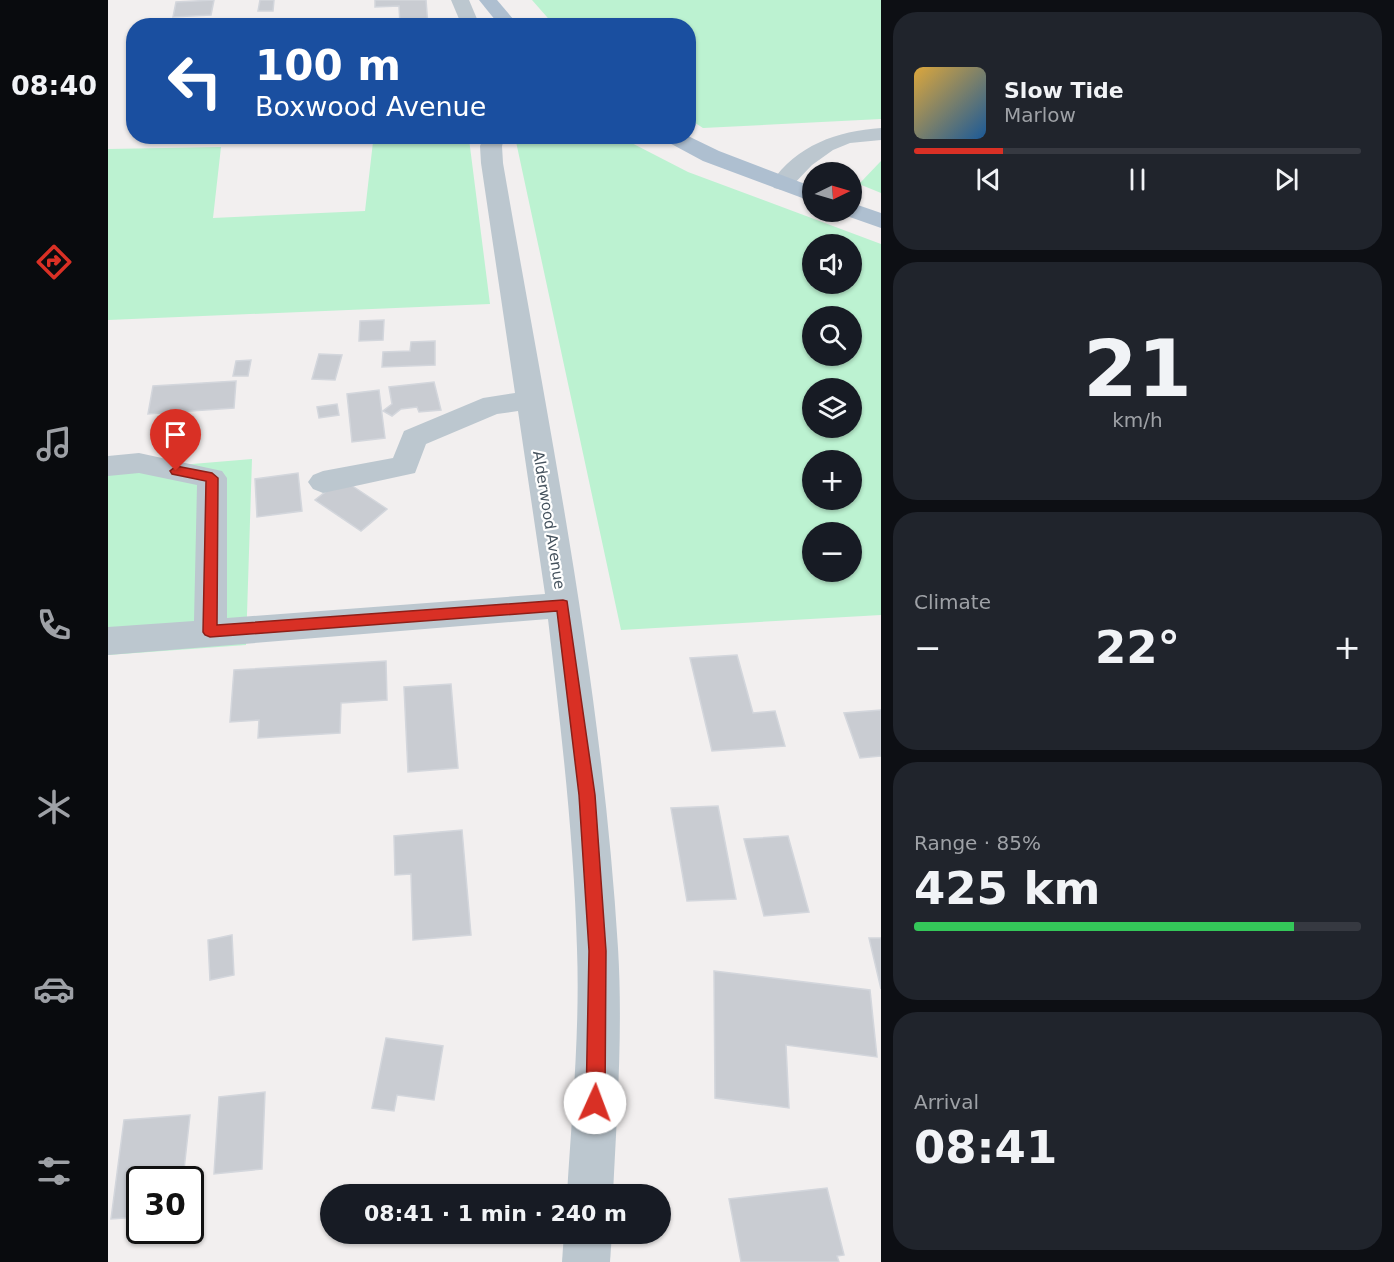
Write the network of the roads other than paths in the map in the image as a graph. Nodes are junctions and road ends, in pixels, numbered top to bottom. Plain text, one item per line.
1 (460, 0) edge
2 (488, 0) edge
3 (468, 18) edge
4 (503, 18) edge
5 (881, 134) edge
6 (492, 144) edge
7 (687, 144) edge
8 (782, 183) junction
9 (802, 191) edge
10 (862, 214) edge
11 (881, 221) edge
12 (530, 401) junction
13 (108, 466) edge
14 (323, 482) dead end
15 (563, 605) junction
16 (210, 632) junction
17 (108, 641) edge
18 (591, 1184) edge
19 (587, 1244) edge
20 (586, 1262) edge

1 - 3 street
2 - 4 main road
5 - 8 street
6 - 12 street, Alderwood Avenue
7 - 8 main road
8 - 9 main road
10 - 11 main road
12 - 14 street
12 - 15 street, Alderwood Avenue
13 - 16 street
15 - 16 street
15 - 18 street, Alderwood Avenue
16 - 17 street
19 - 20 street

